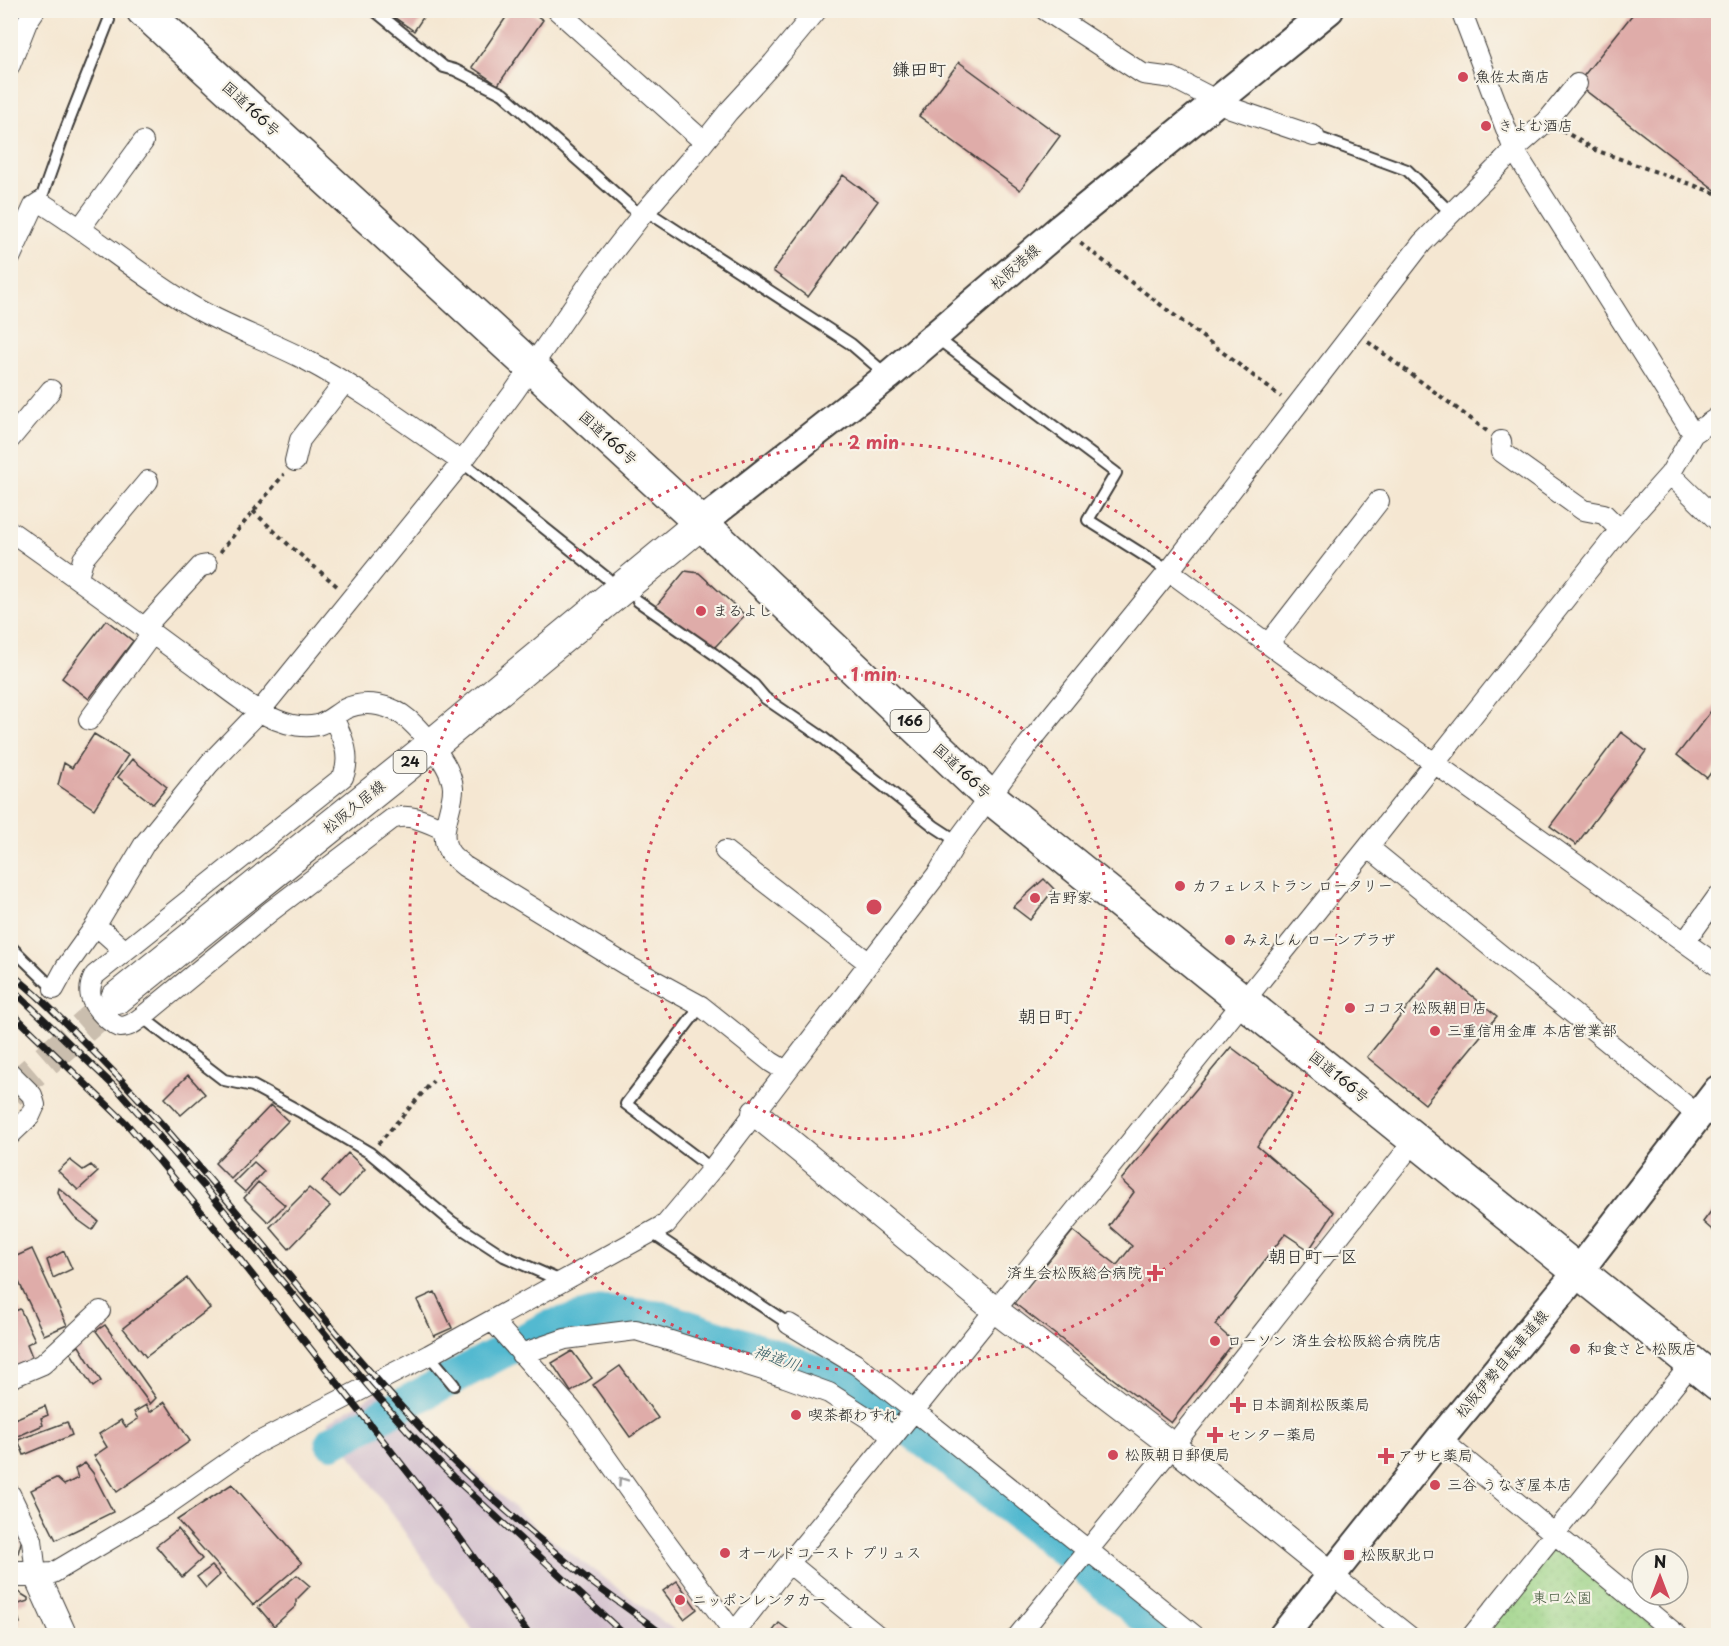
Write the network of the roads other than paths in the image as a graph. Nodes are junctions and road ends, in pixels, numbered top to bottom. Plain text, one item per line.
1 (35, 10) edge
2 (143, 10) edge
3 (374, 10) edge
4 (557, 10) edge
5 (817, 10) edge
6 (1045, 10) edge
7 (1329, 10) edge
8 (1461, 10) edge
9 (109, 20) dead end
10 (10, 65) edge
11 (1577, 84) dead end
12 (1218, 102) junction
13 (1314, 136) joint
14 (703, 141) junction
15 (143, 142) dead end
16 (1514, 150) junction
17 (40, 202) junction
18 (643, 213) junction
19 (1451, 213) junction
20 (81, 227) junction
21 (10, 258) edge
22 (934, 336) junction
23 (531, 367) junction
24 (888, 376) junction
25 (345, 382) junction
26 (51, 390) dead end
27 (1719, 417) edge
28 (1694, 434) junction
29 (10, 439) edge
30 (1501, 441) road end
31 (295, 461) road end
32 (462, 462) junction
33 (1670, 474) junction
34 (148, 481) dead end
35 (1379, 501) dead end
36 (1719, 521) edge
37 (701, 523) junction
38 (1620, 530) junction
39 (10, 531) edge
40 (207, 566) road end
41 (1169, 571) junction
42 (78, 578) junction
43 (608, 579) dead end
44 (638, 601) dead end
45 (148, 631) junction
46 (1268, 644) junction
47 (260, 711) junction
48 (333, 717) junction
49 (89, 720) dead end
50 (432, 745) junction
51 (1435, 762) junction
52 (991, 798) junction
53 (445, 830) junction
54 (957, 840) junction
55 (1368, 847) junction
56 (725, 851) dead end
57 (1719, 897) edge
58 (96, 925) junction
59 (1685, 942) junction
60 (10, 946) edge
61 (124, 951) junction
62 (869, 963) junction
63 (1719, 966) edge
64 (54, 989) joint
65 (117, 998) tunnel mouth
66 (1243, 1000) junction
67 (700, 1006) junction
68 (142, 1017) junction
69 (786, 1071) junction
70 (10, 1073) edge
71 (1719, 1090) edge
72 (755, 1113) junction
73 (1699, 1116) junction
74 (10, 1135) edge
75 (1416, 1139) junction
76 (712, 1169) junction
77 (652, 1233) junction
78 (1578, 1272) junction
79 (561, 1281) junction
80 (995, 1310) junction
81 (100, 1311) dead end
82 (492, 1320) junction
83 (789, 1324) joint
84 (521, 1354) junction
85 (429, 1355) junction
86 (1692, 1363) junction
87 (10, 1378) edge
88 (1719, 1384) edge
89 (454, 1385) dead end
90 (912, 1412) junction
91 (894, 1435) junction
92 (1440, 1438) junction
93 (1173, 1446) junction
94 (10, 1494) edge
95 (1554, 1533) junction
96 (1086, 1552) junction
97 (789, 1563) junction
98 (10, 1574) edge
99 (36, 1574) junction
100 (1331, 1574) junction
101 (735, 1634) edge
102 (64, 1635) edge
103 (878, 1635) edge
104 (1018, 1635) edge
105 (1195, 1635) edge
106 (1282, 1635) edge
107 (1409, 1635) edge
108 (1472, 1635) edge
109 (1678, 1635) edge

1 - 10 street
2 - 23 highway, 国道166号 / 166
3 - 18 lane
4 - 14 street
5 - 14 street
6 - 12 street
7 - 12 main road, 松阪港線
8 - 16 street
9 - 17 lane
11 - 16 street
12 - 13 street
12 - 22 main road, 松阪港線
13 - 19 lane
14 - 18 street
15 - 20 street
16 - 19 street
16 - 28 street
17 - 20 street
17 - 21 street
18 - 23 street
18 - 24 lane
19 - 41 street
20 - 25 street
22 - 24 main road, 松阪港線
22 - 41 lane
23 - 32 street
23 - 37 highway, 国道166号 / 166
24 - 37 main road, 松阪港線
25 - 31 street
25 - 32 street
26 - 29 street
27 - 28 street
28 - 33 street
30 - 38 street
32 - 43 lane
32 - 47 street
33 - 36 street
33 - 38 street
34 - 42 street
35 - 46 street
37 - 50 main road, 松阪久居線 / 24
37 - 52 highway, 国道166号 / 166
38 - 51 street
39 - 42 street
40 - 45 street
41 - 46 street
41 - 52 street
42 - 45 street
44 - 54 lane
45 - 47 street
45 - 49 street
46 - 51 street
47 - 48 street
47 - 58 street
48 - 50 street
48 - 61 street
50 - 53 street
50 - 65 main road, 松阪久居線 / 24
51 - 55 street
51 - 59 street
52 - 54 street
52 - 66 highway, 国道166号 / 166
53 - 67 street
53 - 68 street
54 - 62 street
55 - 66 street
55 - 73 street
56 - 62 street
57 - 59 street
58 - 61 street
58 - 64 street
59 - 63 street
60 - 64 lane
61 - 68 street
62 - 69 street
66 - 75 highway, 国道166号 / 166
66 - 80 street
67 - 69 street
67 - 76 lane
68 - 79 lane
69 - 72 street
70 - 74 street
71 - 73 main road, 松阪伊勢自転車道線
72 - 76 street
72 - 80 street
73 - 78 main road, 松阪伊勢自転車道線
75 - 78 highway, 国道166号 / 166
75 - 93 street
76 - 77 street
77 - 79 street
77 - 83 lane
78 - 86 highway, 国道166号 / 166
78 - 92 main road, 松阪伊勢自転車道線
79 - 82 street
80 - 90 street
80 - 93 street
81 - 87 street
82 - 84 street
82 - 85 street
83 - 90 street
84 - 91 street
101 -> 84 street
85 - 89 lane
85 - 99 street
86 - 88 highway, 国道166号 / 166
86 - 95 street
90 - 91 street
90 - 96 street
91 - 97 street
92 - 95 street
92 - 100 main road, 松阪伊勢自転車道線
93 - 96 street
93 - 100 street
94 - 99 street
95 - 108 street
95 - 109 street
96 - 104 street
96 - 105 street
97 - 101 street
97 - 103 street
98 - 99 street
99 - 102 street
100 - 106 main road, 松阪伊勢自転車道線
100 - 107 street

